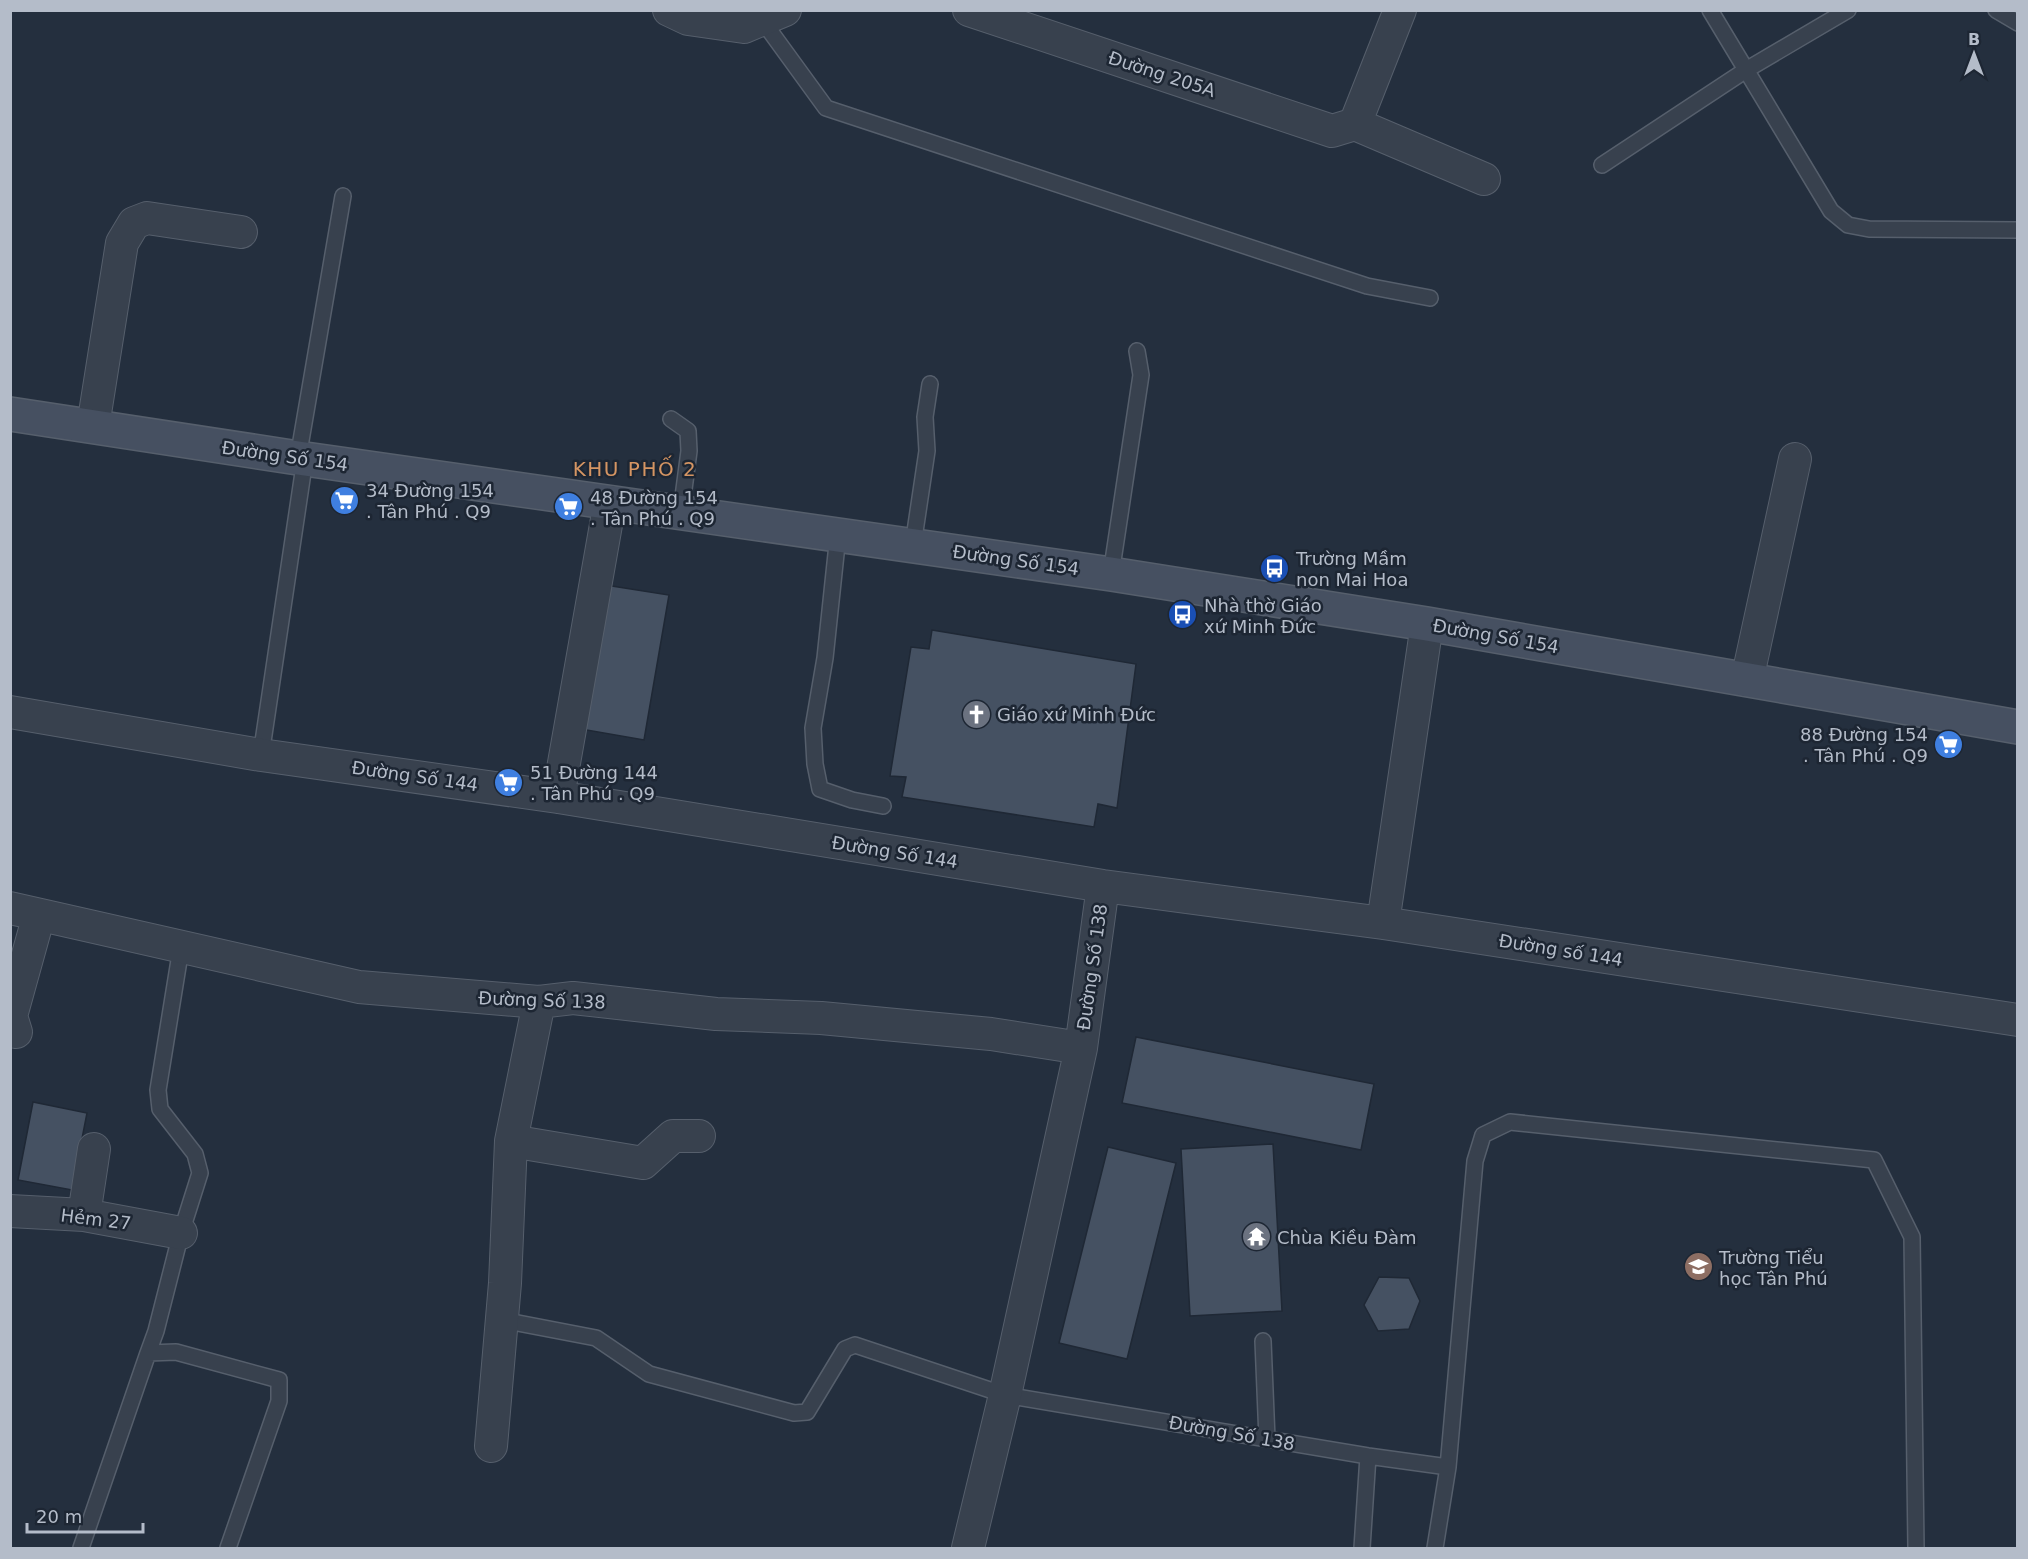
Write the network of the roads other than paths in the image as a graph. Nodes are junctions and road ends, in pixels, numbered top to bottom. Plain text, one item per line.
1 (669, 10) edge
2 (969, 10) edge
3 (1400, 10) edge
4 (1710, 10) edge
5 (1848, 10) edge
6 (1996, 10) edge
7 (774, 15) edge
8 (2018, 23) edge
9 (1746, 70) junction
10 (1355, 124) junction
11 (1602, 165) dead end
12 (1484, 179) dead end
13 (343, 196) dead end
14 (2018, 230) edge
15 (241, 232) dead end
16 (1430, 298) dead end
17 (1137, 351) dead end
18 (930, 384) dead end
19 (10, 414) edge
20 (671, 419) dead end
21 (93, 426) junction
22 (301, 459) junction
23 (1795, 459) dead end
24 (610, 502) junction
25 (681, 512) junction
26 (838, 535) junction
27 (913, 545) junction
28 (1111, 574) junction
29 (1427, 624) junction
30 (1747, 680) junction
31 (10, 712) edge
32 (2018, 727) edge
33 (261, 755) junction
34 (558, 796) junction
35 (883, 806) dead end
36 (1103, 886) junction
37 (25, 911) edge
38 (1383, 923) junction
39 (182, 948) junction
40 (539, 1002) junction
41 (2018, 1020) edge
42 (16, 1032) dead end
43 (1081, 1048) junction
44 (699, 1136) dead end
45 (510, 1141) junction
46 (94, 1149) dead end
47 (10, 1211) edge
48 (84, 1215) junction
49 (182, 1233) junction
50 (502, 1320) junction
51 (1263, 1341) dead end
52 (148, 1353) junction
53 (1005, 1395) junction
54 (1267, 1439) junction
55 (491, 1446) dead end
56 (1368, 1456) junction
57 (1448, 1467) junction
58 (81, 1548) edge
59 (228, 1548) edge
60 (968, 1548) edge
61 (1362, 1548) edge
62 (1435, 1548) edge
63 (1916, 1548) edge

1 - 7 street
2 - 10 street, Đường 205A
3 - 10 street
4 - 9 lane
5 - 9 lane
6 - 8 lane
7 - 16 lane
9 - 11 lane
9 - 14 lane
10 - 12 street
13 - 22 lane
15 - 21 street
17 - 28 lane
18 - 27 lane
19 - 21 street, Đường Số 154
20 - 25 lane
21 - 22 street, Đường Số 154
22 - 24 street, Đường Số 154
22 - 33 lane
23 - 30 street
24 - 25 street, Đường Số 154
24 - 34 street
25 - 26 street, Đường Số 154
26 - 27 street, Đường Số 154
26 - 35 lane
27 - 28 street, Đường Số 154
28 - 29 street, Đường Số 154
29 - 30 street, Đường Số 154
29 - 38 street
30 - 32 street, Đường Số 154
31 - 33 street, Đường Số 144
33 - 34 street, Đường Số 144
34 - 36 street, Đường Số 144
36 - 38 street, Đường số 144
36 - 43 street, Đường Số 138
37 - 39 street, Đường Số 138
37 - 42 street
38 - 41 street, Đường số 144
39 - 40 street, Đường Số 138
39 - 49 lane
40 - 43 street, Đường Số 138
40 - 45 street
43 - 53 street, Đường Số 138
44 - 45 street
45 - 50 street
46 - 48 street
47 - 48 street, Hẻm 27
48 - 49 street, Hẻm 27
49 - 52 lane
50 - 53 lane
50 - 55 street
51 - 54 lane
52 - 58 lane
52 - 59 lane
53 - 54 lane, Đường Số 138
53 - 60 street, Đường Số 138
54 - 56 lane, Đường Số 138
56 - 57 lane, Đường Số 138
56 - 61 lane
57 - 62 lane
57 - 63 lane

